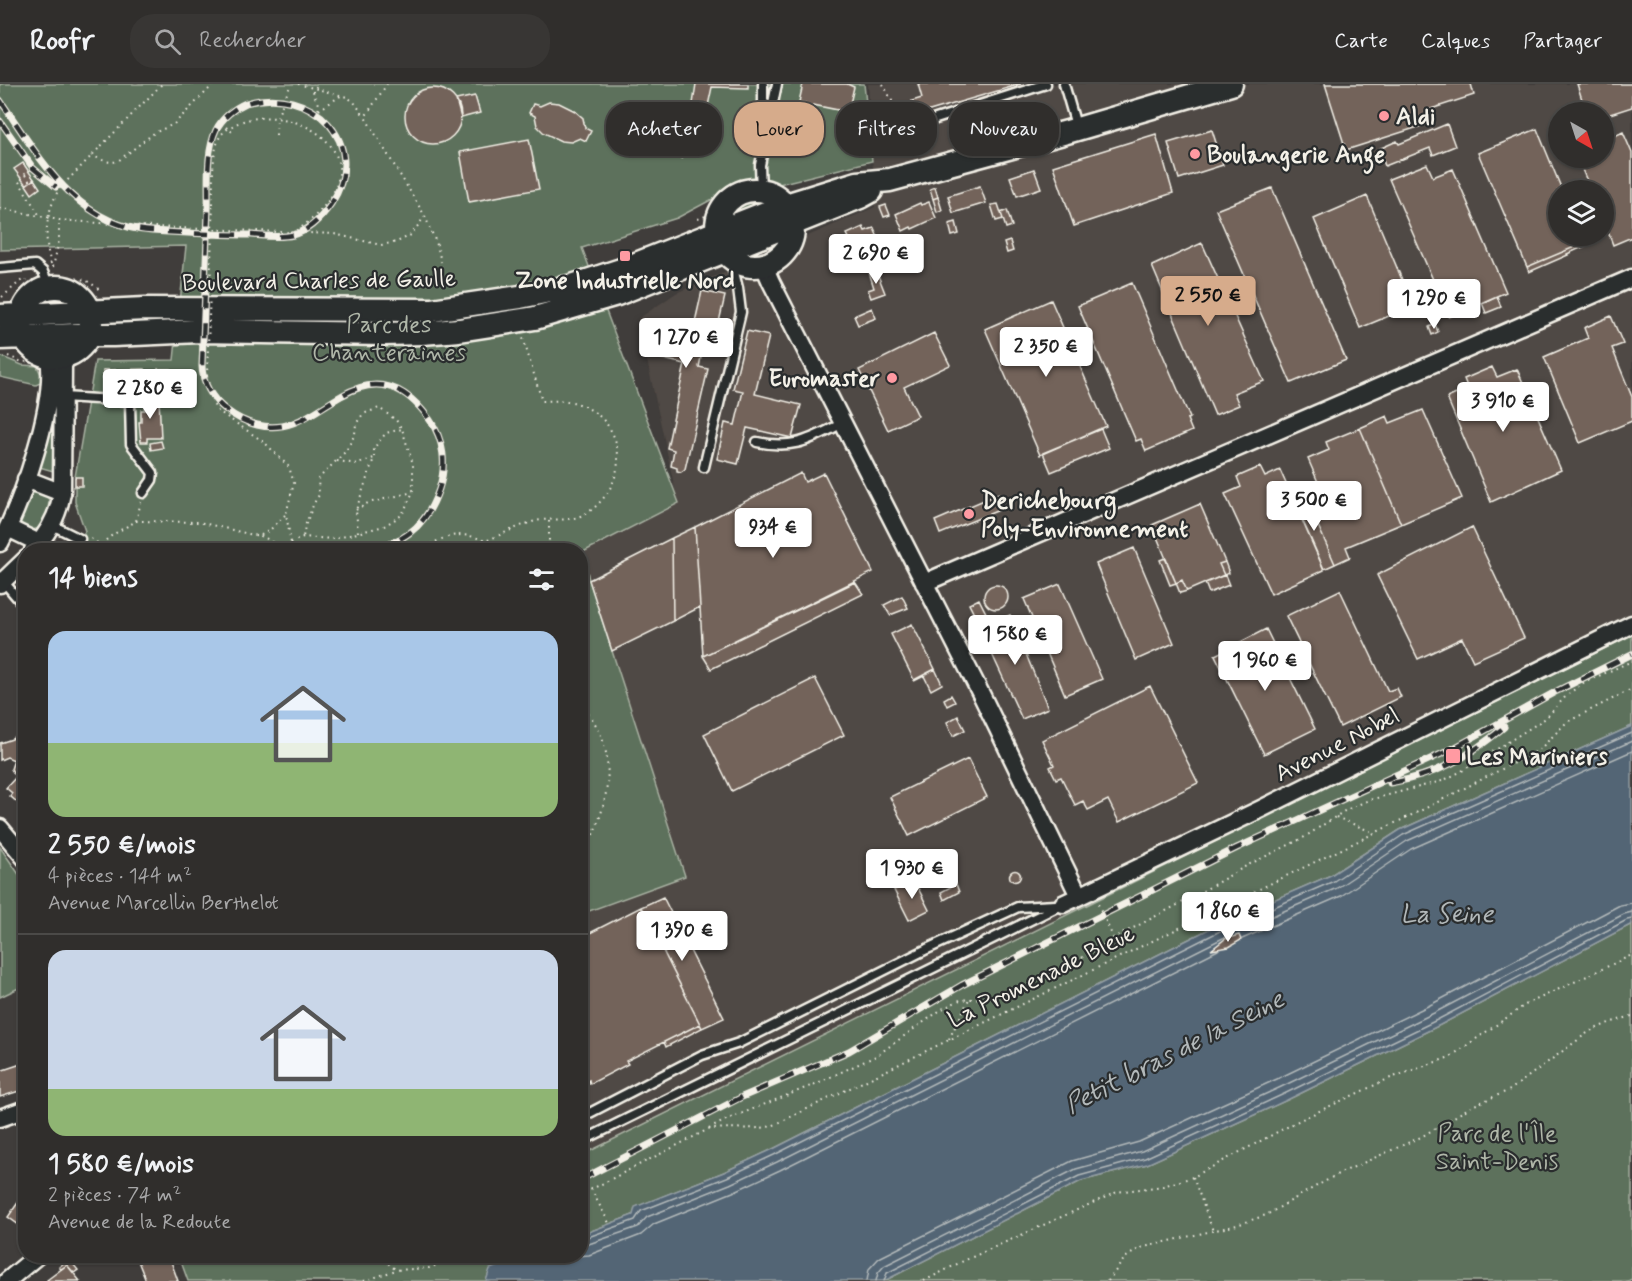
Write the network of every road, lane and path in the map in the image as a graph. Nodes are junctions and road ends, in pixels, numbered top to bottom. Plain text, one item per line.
1 (162, 84) edge
2 (214, 84) edge
3 (291, 84) edge
4 (298, 84) edge
5 (318, 84) edge
6 (387, 84) edge
7 (763, 84) edge
8 (777, 84) edge
9 (883, 84) edge
10 (1046, 84) edge
11 (1064, 84) edge
12 (1231, 84) edge
13 (315, 88) junction
14 (342, 94) junction
15 (283, 102) junction
16 (763, 102) edge
17 (773, 102) edge
18 (893, 102) edge
19 (290, 103) dead end
20 (319, 110) junction
21 (311, 111) dead end
22 (316, 115) junction
23 (364, 117) junction
24 (937, 118) edge
25 (322, 122) dead end
26 (1077, 129) junction
27 (235, 134) dead end
28 (276, 135) dead end
29 (336, 146) dead end
30 (91, 155) junction
31 (683, 156) edge
32 (762, 156) edge
33 (682, 159) dead end
34 (35, 166) dead end
35 (25, 175) junction
36 (30, 182) dead end
37 (761, 191) junction
38 (0, 208) edge
39 (723, 209) junction
40 (790, 214) junction
41 (40, 216) junction
42 (426, 216) junction
43 (49, 217) junction
44 (59, 220) junction
45 (693, 222) dead end
46 (295, 231) junction
47 (724, 247) junction
48 (441, 262) dead end
49 (764, 266) junction
50 (0, 268) edge
51 (1632, 278) edge
52 (49, 284) junction
53 (207, 292) dead end
54 (219, 292) dead end
55 (103, 293) dead end
56 (0, 297) edge
57 (89, 312) junction
58 (11, 315) edge
59 (522, 334) dead end
60 (89, 335) junction
61 (24, 337) junction
62 (1, 346) edge
63 (58, 356) junction
64 (63, 397) junction
65 (843, 423) junction
66 (402, 429) junction
67 (757, 442) dead end
68 (374, 458) junction
69 (337, 461) junction
70 (704, 467) dead end
71 (26, 479) junction
72 (413, 492) junction
73 (62, 493) junction
74 (143, 494) joint
75 (356, 510) junction
76 (286, 514) junction
77 (136, 520) junction
78 (549, 521) junction
79 (52, 525) junction
80 (8, 528) junction
81 (358, 532) junction
82 (261, 535) junction
83 (303, 537) junction
84 (80, 539) dead end
85 (485, 541) joint
86 (0, 543) edge
87 (30, 543) edge
88 (39, 543) edge
89 (103, 543) edge
90 (272, 543) edge
91 (291, 543) joint
92 (432, 543) edge
93 (549, 543) edge
94 (18, 566) edge
95 (1, 581) edge
96 (924, 583) junction
97 (18, 599) edge
98 (1632, 624) edge
99 (1632, 661) edge
100 (1632, 689) edge
101 (588, 715) edge
102 (1336, 817) junction
103 (0, 828) edge
104 (1374, 833) junction
105 (588, 845) edge
106 (18, 849) edge
107 (1086, 893) junction
108 (1063, 904) junction
109 (1216, 909) junction
110 (1114, 938) junction
111 (1227, 938) dead end
112 (1632, 955) edge
113 (969, 999) junction
114 (1632, 1016) edge
115 (948, 1040) junction
116 (18, 1112) edge
117 (588, 1114) edge
118 (0, 1118) edge
119 (708, 1130) junction
120 (588, 1138) edge
121 (1193, 1177) junction
122 (591, 1189) junction
123 (588, 1191) edge
124 (609, 1223) dead end
125 (1214, 1231) junction
126 (29, 1263) edge
127 (388, 1263) edge
128 (442, 1263) edge
129 (396, 1270) junction
130 (10, 1280) edge
131 (1109, 1280) edge
132 (364, 1281) edge
133 (924, 1281) edge

1 - 30 path
2 - 30 path
3 - 15 path
4 - 13 path
5 - 13 path
6 - 23 path
7 - 16 lane
8 - 17 lane
9 - 18 path
10 - 24 lane
11 - 26 lane
12 - 26 main road, Boulevard Charles de Gaulle
13 - 14 path
13 - 20 path
14 - 20 path
14 - 23 path
15 - 19 path
15 - 28 path
20 - 22 path
21 - 22 path
22 - 25 path
23 - 42 path
26 - 40 main road, Boulevard Charles de Gaulle
27 - 76 path, bridge
29 - 46 path
30 - 43 path
31 - 33 path
32 - 37 lane
34 - 35 path
35 - 36 path
35 - 41 path
37 - 39 main road
37 - 40 main road
38 - 41 path
39 - 45 path
39 - 47 main road
40 - 47 main road, Boulevard Charles de Gaulle
40 - 49 main road
41 - 43 path
42 - 46 path
42 - 48 path
43 - 44 path
43 - 44 path
44 - 46 path
47 - 49 main road
47 - 57 main road, Boulevard Charles de Gaulle
47 - 60 main road, Boulevard Charles de Gaulle
47 - 70 lane
49 - 65 street
50 - 52 lane
51 - 96 street
52 - 55 path
52 - 56 path
52 - 57 main road
52 - 58 main road
53 - 54 path
57 - 58 main road, Boulevard Charles de Gaulle
57 - 60 main road
58 - 61 main road
59 - 78 path
60 - 61 main road, Boulevard Charles de Gaulle
60 - 63 main road
61 - 62 main road, Boulevard Charles de Gaulle
61 - 63 main road
62 - 63 path
63 - 64 street
63 - 71 street
64 - 73 street
64 - 74 lane
65 - 67 lane
65 - 96 street
66 - 68 path
66 - 69 path
66 - 72 path
68 - 69 path
68 - 75 path
69 - 83 path
71 - 73 street
71 - 80 street
72 - 75 path
72 - 81 path
73 - 79 street
74 - 77 path
75 - 81 path
76 - 82 path
76 - 91 path
77 - 82 path
77 - 89 path
78 - 85 path
78 - 93 path
79 - 84 lane
79 - 88 street
80 - 86 street
80 - 87 street
81 - 83 path
82 - 90 path
83 - 91 path
85 - 92 path
94 - 95 street
95 - 97 lane
96 - 107 street
98 - 107 street, Avenue Nobel
99 - 102 path
100 - 104 path, La Promenade Bleue
101 - 105 path
102 - 104 path
102 - 110 path
103 - 106 street
104 - 109 path, La Promenade Bleue
107 - 108 street, Avenue Nobel
107 - 110 path
108 - 117 lane
108 - 120 lane
109 - 111 path
109 - 115 path, La Promenade Bleue
110 - 113 path
112 - 121 path
113 - 115 path
113 - 119 path
114 - 125 path
115 - 119 path, La Promenade Bleue
116 - 118 street
119 - 122 path, La Promenade Bleue
121 - 125 path
121 - 133 path
122 - 123 path, La Promenade Bleue
122 - 124 path
125 - 131 path
126 - 130 street
127 - 129 path
128 - 129 path
129 - 132 path

